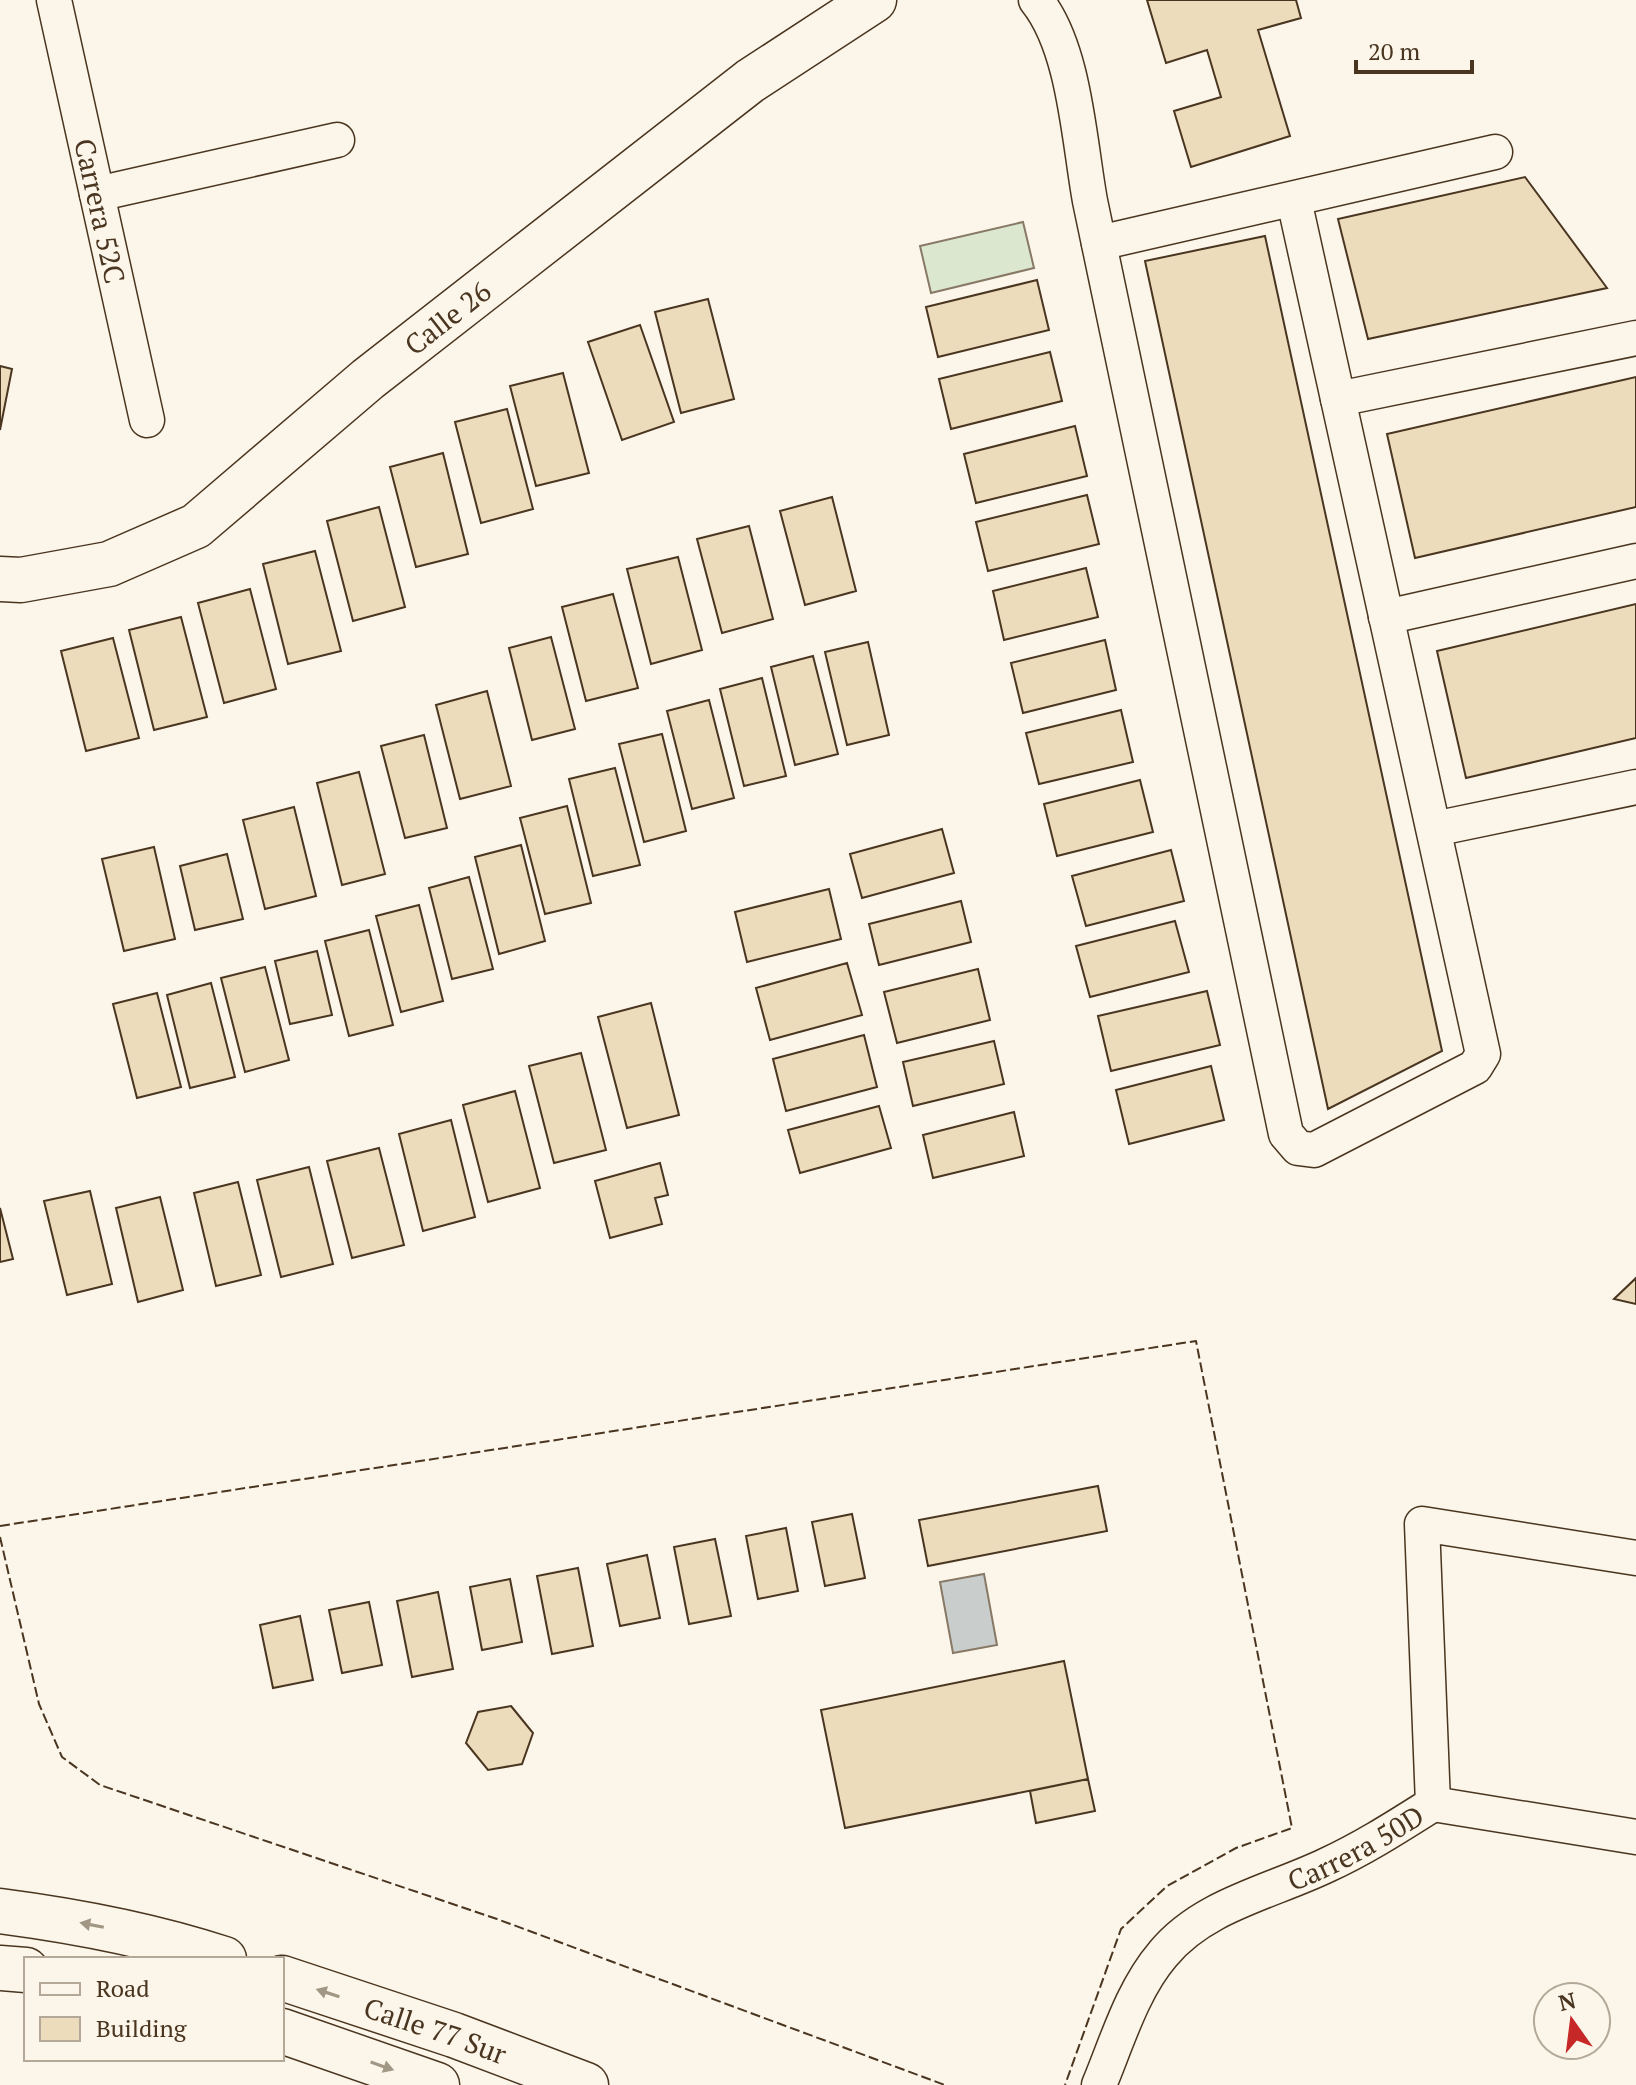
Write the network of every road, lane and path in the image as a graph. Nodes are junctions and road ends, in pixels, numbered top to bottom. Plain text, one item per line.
1 (54, 0) edge
2 (874, 0) edge
3 (1036, 0) edge
4 (337, 140) dead end
5 (1495, 152) dead end
6 (97, 194) junction
7 (1294, 200) junction
8 (1099, 243) junction
9 (1636, 338) edge
10 (1338, 399) junction
11 (147, 420) dead end
12 (1636, 561) edge
13 (0, 579) edge
14 (1386, 617) junction
15 (1636, 787) edge
16 (1434, 829) junction
17 (1636, 1558) edge
18 (1433, 1804) junction
19 (1636, 1837) edge
20 (0, 1911) edge
21 (218, 1957) edge
22 (0, 1968) edge
23 (24, 1970) edge
24 (284, 1979) edge
25 (284, 2032) edge
26 (437, 2085) edge
27 (586, 2085) edge
28 (1099, 2085) edge

1 - 6 street, Carrera 52C
2 - 13 street, Calle 26
3 - 8 street
4 - 6 street
5 - 7 street
6 - 11 street, Carrera 52C
7 - 8 street
7 - 10 street
8 - 16 street
9 - 10 street
10 - 14 street
12 - 14 street
14 - 16 street
15 - 16 street
17 - 18 street, Carrera 50D
18 - 19 street
18 - 28 street, Carrera 50D
21 -> 20 street
22 - 23 street
27 -> 24 street, Calle 77 Sur
25 -> 26 street, Calle 77 Sur

